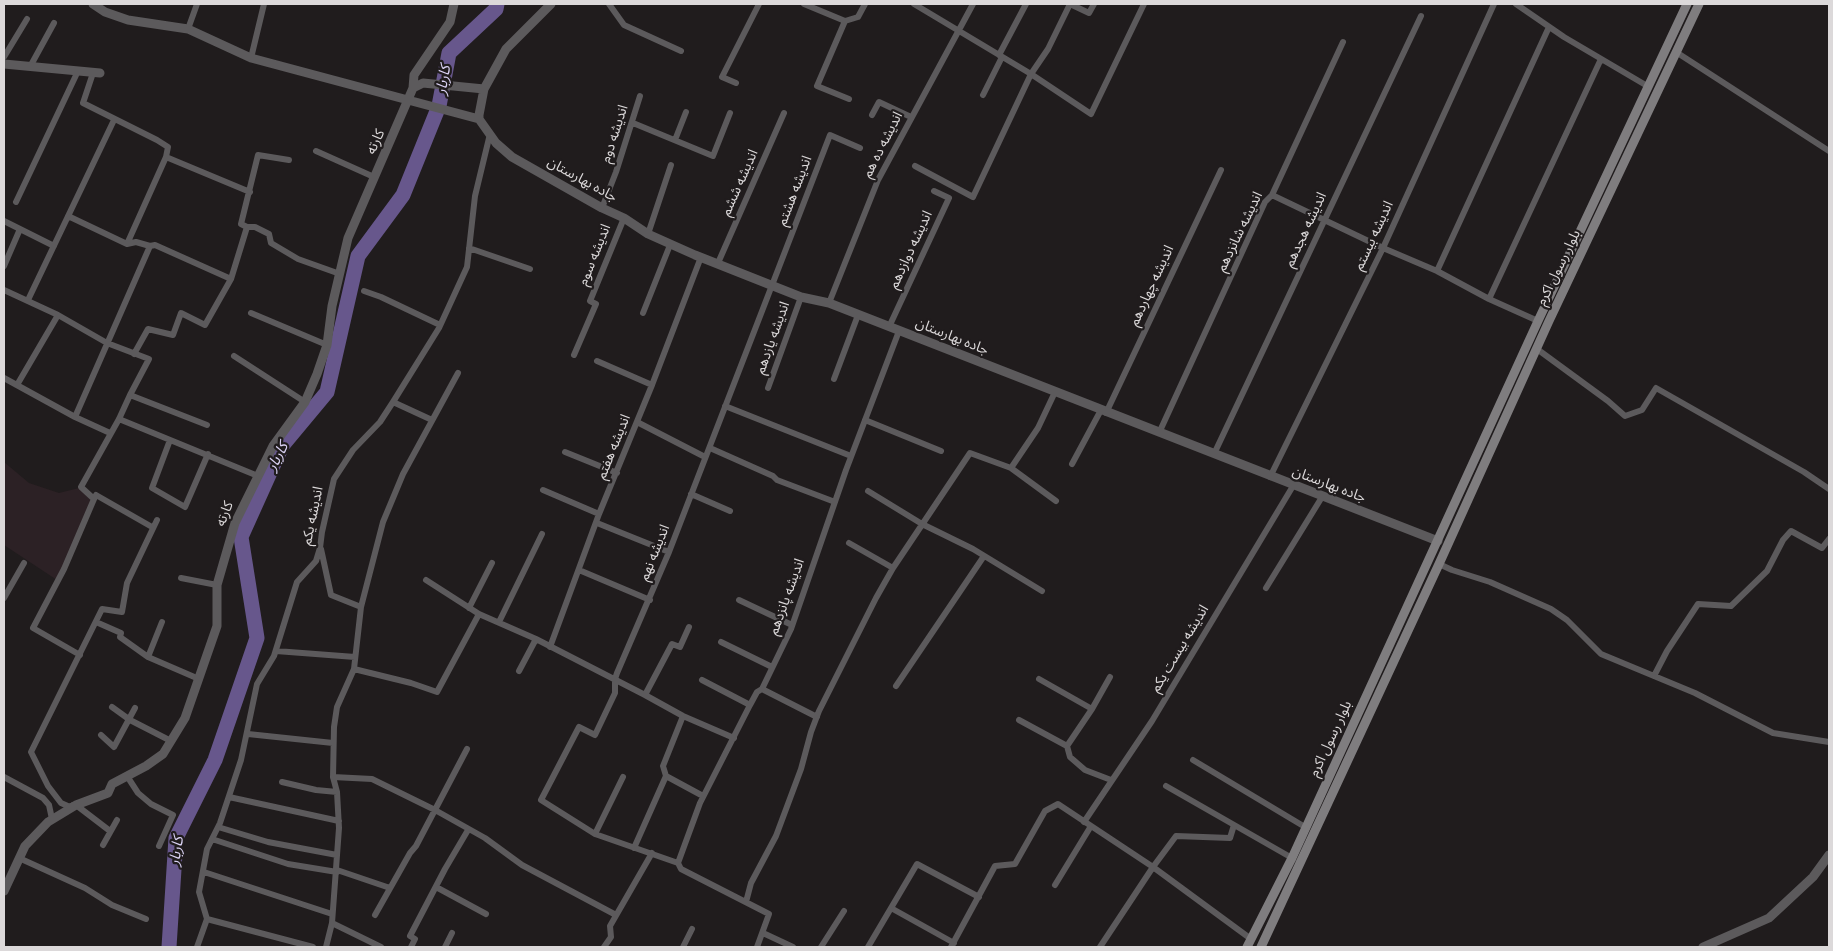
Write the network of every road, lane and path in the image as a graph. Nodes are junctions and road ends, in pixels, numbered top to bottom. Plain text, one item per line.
1 (93, 4) edge
2 (197, 4) edge
3 (264, 4) edge
4 (454, 4) edge
5 (551, 4) edge
6 (610, 4) edge
7 (758, 4) edge
8 (804, 4) edge
9 (865, 4) edge
10 (914, 4) edge
11 (973, 4) edge
12 (1026, 4) edge
13 (1094, 4) edge
14 (1144, 4) edge
15 (1494, 4) edge
16 (1516, 4) edge
17 (1687, 4) edge
18 (1699, 4) edge
19 (1421, 16) dead end
20 (27, 19) dead end
21 (845, 21) junction
22 (54, 23) dead end
23 (1549, 27) junction
24 (188, 29) junction
25 (958, 31) junction
26 (1343, 42) dead end
27 (681, 51) dead end
28 (1676, 52) junction
29 (1000, 56) junction
30 (4, 57) edge
31 (251, 58) junction
32 (1601, 59) junction
33 (4, 64) edge
34 (31, 65) junction
35 (78, 71) junction
36 (96, 73) joint
37 (1031, 74) junction
38 (736, 83) dead end
39 (1649, 87) junction
40 (413, 88) junction
41 (484, 89) junction
42 (984, 94) dead end
43 (640, 96) dead end
44 (849, 99) dead end
45 (409, 100) junction
46 (686, 112) dead end
47 (730, 113) dead end
48 (784, 113) dead end
49 (872, 115) dead end
50 (911, 117) junction
51 (480, 119) junction
52 (114, 120) junction
53 (633, 123) junction
54 (490, 134) junction
55 (675, 140) junction
56 (860, 148) dead end
57 (316, 151) dead end
58 (1829, 151) edge
59 (166, 157) junction
60 (289, 160) dead end
61 (670, 165) dead end
62 (915, 166) dead end
63 (1221, 170) dead end
64 (374, 177) junction
65 (934, 191) dead end
66 (250, 192) junction
67 (1272, 195) junction
68 (16, 202) dead end
69 (602, 208) junction
70 (68, 216) junction
71 (624, 218) junction
72 (1325, 220) junction
73 (4, 221) edge
74 (247, 227) junction
75 (20, 230) junction
76 (648, 234) junction
77 (127, 244) junction
78 (670, 245) junction
79 (54, 246) junction
80 (150, 246) junction
81 (469, 248) junction
82 (1384, 248) junction
83 (701, 257) junction
84 (718, 263) junction
85 (4, 266) edge
86 (530, 269) dead end
87 (1437, 271) junction
88 (340, 274) junction
89 (231, 279) junction
90 (771, 286) junction
91 (4, 290) edge
92 (364, 291) dead end
93 (801, 297) junction
94 (1489, 299) junction
95 (28, 300) junction
96 (828, 303) junction
97 (251, 312) dead end
98 (642, 313) dead end
99 (58, 315) junction
100 (858, 315) junction
101 (1538, 322) junction
102 (440, 325) junction
103 (888, 327) junction
104 (899, 331) junction
105 (107, 343) junction
106 (327, 345) junction
107 (1536, 350) junction
108 (134, 354) junction
109 (574, 355) dead end
110 (234, 356) dead end
111 (597, 361) dead end
112 (458, 374) dead end
113 (4, 378) edge
114 (834, 379) dead end
115 (652, 384) junction
116 (17, 385) junction
117 (768, 388) dead end
118 (1055, 392) junction
119 (130, 395) junction
120 (304, 402) junction
121 (393, 402) junction
122 (725, 406) junction
123 (1104, 412) junction
124 (75, 417) junction
125 (120, 418) junction
126 (432, 420) junction
127 (865, 420) junction
128 (637, 422) junction
129 (207, 425) dead end
130 (110, 433) junction
131 (1159, 433) junction
132 (170, 440) junction
133 (710, 448) junction
134 (941, 451) dead end
135 (565, 452) dead end
136 (208, 454) junction
137 (1214, 454) junction
138 (851, 456) junction
139 (706, 457) junction
140 (1072, 464) dead end
141 (1011, 468) junction
142 (617, 473) junction
143 (258, 476) junction
144 (1270, 477) junction
145 (1293, 486) junction
146 (1829, 489) edge
147 (543, 490) dead end
148 (868, 491) dead end
149 (691, 494) junction
150 (1322, 497) junction
151 (94, 498) junction
152 (835, 502) junction
153 (1056, 502) dead end
154 (730, 511) dead end
155 (599, 514) junction
156 (157, 520) dead end
157 (597, 523) junction
158 (922, 524) junction
159 (152, 527) junction
160 (542, 534) dead end
161 (1829, 539) edge
162 (1438, 541) junction
163 (849, 543) dead end
164 (1447, 546) junction
165 (320, 548) junction
166 (669, 552) junction
167 (984, 556) junction
168 (24, 563) dead end
169 (492, 563) dead end
170 (1439, 564) junction
171 (893, 568) junction
172 (580, 570) junction
173 (180, 578) dead end
174 (426, 580) dead end
175 (217, 585) junction
176 (1266, 588) dead end
177 (1042, 591) dead end
178 (4, 598) edge
179 (650, 600) junction
180 (738, 600) dead end
181 (361, 607) junction
182 (469, 608) junction
183 (479, 614) junction
184 (96, 622) junction
185 (162, 622) dead end
186 (499, 622) junction
187 (792, 625) junction
188 (689, 627) dead end
189 (536, 639) junction
190 (721, 642) dead end
191 (550, 647) junction
192 (276, 651) junction
193 (80, 655) junction
194 (148, 657) junction
195 (355, 657) junction
196 (772, 667) junction
197 (354, 669) junction
198 (519, 671) dead end
199 (1654, 676) junction
200 (1110, 677) dead end
201 (199, 679) junction
202 (1039, 679) dead end
203 (615, 680) junction
204 (702, 680) dead end
205 (896, 686) dead end
206 (762, 689) junction
207 (645, 695) junction
208 (750, 705) junction
209 (112, 707) dead end
210 (135, 708) dead end
211 (1092, 708) junction
212 (683, 716) junction
213 (817, 718) junction
214 (130, 720) junction
215 (1019, 720) dead end
216 (248, 734) junction
217 (101, 735) dead end
218 (734, 738) junction
219 (171, 741) junction
220 (1829, 742) edge
221 (333, 744) junction
222 (1067, 746) junction
223 (467, 749) dead end
224 (1193, 760) dead end
225 (127, 776) junction
226 (333, 776) junction
227 (666, 776) junction
228 (4, 777) edge
229 (623, 777) dead end
230 (1111, 780) junction
231 (282, 782) dead end
232 (1166, 786) dead end
233 (337, 792) junction
234 (100, 796) junction
235 (703, 796) junction
236 (228, 798) junction
237 (76, 805) junction
238 (435, 810) junction
239 (52, 819) junction
240 (117, 820) dead end
241 (339, 821) junction
242 (1088, 824) junction
243 (1234, 825) junction
244 (218, 827) junction
245 (1305, 827) junction
246 (468, 830) junction
247 (110, 831) junction
248 (595, 834) junction
249 (212, 839) junction
250 (103, 846) dead end
251 (159, 846) dead end
252 (634, 848) junction
253 (652, 853) junction
254 (337, 855) junction
255 (1829, 855) edge
256 (19, 858) junction
257 (1292, 858) junction
258 (678, 862) junction
259 (1153, 868) junction
260 (337, 871) junction
261 (204, 872) junction
262 (1054, 885) dead end
263 (436, 887) junction
264 (5, 888) edge
265 (390, 888) junction
266 (979, 897) junction
267 (746, 902) junction
268 (891, 908) junction
269 (844, 911) dead end
270 (332, 914) junction
271 (486, 914) dead end
272 (616, 915) junction
273 (375, 916) dead end
274 (146, 919) dead end
275 (207, 919) junction
276 (332, 923) junction
277 (692, 929) dead end
278 (452, 933) dead end
279 (763, 933) junction
280 (1249, 943) edge
281 (952, 945) edge
282 (197, 947) edge
283 (313, 947) edge
284 (326, 947) edge
285 (381, 947) edge
286 (411, 947) edge
287 (444, 947) edge
288 (604, 947) edge
289 (683, 947) edge
290 (757, 947) edge
291 (793, 947) edge
292 (821, 947) edge
293 (868, 947) edge
294 (1100, 947) edge
295 (1261, 947) edge
296 (1703, 947) edge

1 - 24 street
2 - 24 street
3 - 31 street
4 - 40 street, کارته
5 - 41 street
6 - 27 street
7 - 38 street
8 - 21 street
9 - 21 street
10 - 25 street
11 - 25 street, اندیشه ده هم
12 - 29 street
13 - 37 street
14 - 37 street
15 - 82 street, اندیشه بیستم
16 - 23 street
17 - 39 main road, بلوار رسول اکرم
18 - 28 main road, بلوار رسول اکرم
19 - 72 street, اندیشه هجدهم
20 - 30 street
21 - 44 street
22 - 34 street
23 - 32 street
23 - 87 street
24 - 31 street
25 - 29 street
25 - 50 street, اندیشه ده هم
26 - 67 street, اندیشه شانزدهم
28 - 58 street
28 - 107 main road, بلوار رسول اکرم
29 - 37 street
29 - 42 street
31 - 45 street
32 - 39 street
32 - 94 street
33 - 34 street
34 - 35 street
35 - 36 street
35 - 68 street
36 - 52 street
37 - 62 street
39 - 101 main road, بلوار رسول اکرم
40 - 41 street
40 - 45 street, کارته
41 - 51 street
43 - 53 street, اندیشه دوم
45 - 51 street
45 - 64 street, کارته
46 - 55 street
47 - 55 street
48 - 84 street, اندیشه ششم
49 - 50 street
50 - 96 street, اندیشه ده هم
51 - 54 street, جاده بهارستان
52 - 59 street
52 - 70 street
53 - 55 street
53 - 69 street, اندیشه دوم
54 - 69 street, جاده بهارستان
54 - 81 street, اندیشه یکم
56 - 90 street, اندیشه هشتم
57 - 64 street
59 - 66 street
59 - 77 street
60 - 66 street
61 - 76 street
63 - 123 street, اندیشه چهاردهم
64 - 88 street, کارته
65 - 103 street, اندیشه دوازدهم
66 - 74 street
67 - 72 street
67 - 131 street, اندیشه شانزدهم
69 - 71 street, جاده بهارستان
70 - 77 street
70 - 79 street
71 - 76 street, جاده بهارستان
71 - 109 street, اندیشه سوم
72 - 82 street
72 - 137 street, اندیشه هجدهم
73 - 75 street
74 - 88 street
74 - 89 street
75 - 79 street
75 - 85 street
76 - 78 street, جاده بهارستان
77 - 80 street
78 - 83 street, جاده بهارستان
78 - 98 street
79 - 95 street
80 - 89 street
80 - 105 street
81 - 86 street
81 - 102 street, اندیشه یکم
82 - 87 street
82 - 144 street, اندیشه بیستم
83 - 84 street, جاده بهارستان
83 - 115 street, اندیشه هفتم
84 - 90 street, جاده بهارستان
87 - 94 street
88 - 106 street, کارته
89 - 108 street
90 - 93 street, جاده بهارستان
90 - 122 street, اندیشه نهم
91 - 95 street
92 - 102 street
93 - 96 street, جاده بهارستان
93 - 117 street, اندیشه یازدهم
94 - 101 street
95 - 99 street
96 - 100 street, جاده بهارستان
97 - 106 street
99 - 105 street
99 - 116 street
100 - 103 street, جاده بهارستان
100 - 114 street
101 - 162 main road, بلوار رسول اکرم
102 - 121 street, اندیشه یکم
103 - 104 street, جاده بهارستان
104 - 118 street, جاده بهارستان
104 - 127 street, اندیشه پانزدهم
105 - 108 street
105 - 124 street
106 - 120 street, کارته
107 - 146 street
107 - 164 main road, بلوار رسول اکرم
108 - 119 street
110 - 120 street
111 - 115 street
112 - 126 street
113 - 116 street
115 - 128 street, اندیشه هفتم
116 - 124 street
118 - 123 street, جاده بهارستان
118 - 141 street
119 - 125 street
119 - 129 street
120 - 143 street, کارته
121 - 126 street
121 - 165 street, اندیشه یکم
122 - 133 street, اندیشه نهم
122 - 138 street
123 - 131 street, جاده بهارستان
123 - 140 street, اندیشه چهاردهم
124 - 130 street
125 - 130 street
125 - 132 street
126 - 181 street
127 - 134 street
127 - 138 street, اندیشه پانزدهم
128 - 139 street
128 - 142 street, اندیشه هفتم
130 - 151 street
131 - 137 street, جاده بهارستان
132 - 136 street
132 - 136 street
133 - 139 street, اندیشه نهم
133 - 152 street
135 - 142 street
136 - 143 street
137 - 144 street, جاده بهارستان
138 - 152 street, اندیشه پانزدهم
139 - 149 street, اندیشه نهم
141 - 153 street
141 - 158 street
142 - 155 street, اندیشه هفتم
143 - 175 street, کارته
144 - 145 street, جاده بهارستان
145 - 150 street, جاده بهارستان
145 - 230 street, اندیشه بیست یکم
147 - 155 street
148 - 158 street
149 - 154 street
149 - 166 street, اندیشه نهم
150 - 162 street, جاده بهارستان
150 - 176 street
151 - 159 street
151 - 193 street
152 - 187 street, اندیشه پانزدهم
155 - 157 street, اندیشه هفتم
156 - 159 street
157 - 166 street
157 - 172 street, اندیشه هفتم
158 - 167 street
158 - 171 street
159 - 184 street
160 - 186 street
161 - 199 street
162 - 164 main road
162 - 245 main road, بلوار رسول اکرم
163 - 171 street
164 - 170 main road, بلوار رسول اکرم
165 - 181 street
165 - 192 street, اندیشه یکم
166 - 179 street, اندیشه نهم
167 - 177 street
167 - 205 street
168 - 178 street
169 - 182 street
170 - 199 street
170 - 295 main road, بلوار رسول اکرم
171 - 213 street
172 - 179 street
172 - 191 street, اندیشه هفتم
173 - 175 street
174 - 182 street
175 - 201 street, کارته
179 - 203 street, اندیشه نهم
180 - 187 street
181 - 195 street
182 - 183 street
183 - 186 street
183 - 197 street
184 - 193 street
184 - 194 street
185 - 194 street
186 - 189 street
187 - 196 street, اندیشه پانزدهم
188 - 207 street
189 - 191 street
189 - 198 street
190 - 196 street
191 - 203 street
192 - 195 street
192 - 216 street, اندیشه یکم
193 - 234 street
194 - 201 street
195 - 197 street
196 - 206 street, اندیشه پانزدهم
197 - 221 street
199 - 220 street
200 - 211 street
201 - 219 street, کارته
202 - 211 street
203 - 207 street
203 - 248 street, اندیشه نهم
204 - 208 street
206 - 208 street, اندیشه پانزدهم
206 - 213 street
207 - 212 street
208 - 218 street, اندیشه پانزدهم
209 - 214 street
210 - 214 street
211 - 222 street
212 - 218 street
212 - 227 street
213 - 267 street
214 - 217 street
214 - 219 street
215 - 222 street
216 - 221 street
216 - 236 street, اندیشه یکم
218 - 235 street, اندیشه پانزدهم
219 - 225 street, کارته
221 - 226 street
222 - 230 street
223 - 238 street
224 - 245 street
225 - 234 street, کارته
225 - 251 street
226 - 233 street
226 - 238 street
227 - 235 street
227 - 252 street
228 - 239 street
229 - 248 street
230 - 242 street, اندیشه بیست یکم
231 - 233 street
232 - 243 street
233 - 241 street
234 - 237 street, کارته
235 - 258 street, اندیشه پانزدهم
236 - 241 street
236 - 244 street, اندیشه یکم
237 - 239 street, کارته
237 - 247 street
238 - 246 street
238 - 265 street
239 - 256 street, کارته
240 - 247 street
241 - 254 street
242 - 259 street
242 - 262 street, اندیشه بیست یکم
242 - 266 street
243 - 257 street
243 - 259 street
244 - 249 street, اندیشه یکم
244 - 254 street
245 - 257 main road, بلوار رسول اکرم
246 - 263 street
246 - 272 street
247 - 250 street
248 - 252 street
249 - 260 street
249 - 261 street, اندیشه یکم
252 - 253 street
253 - 258 street
253 - 272 street
254 - 260 street
255 - 296 street
256 - 264 street, کارته
256 - 274 street
257 - 280 main road, بلوار رسول اکرم
258 - 267 street
259 - 280 street
259 - 294 street
260 - 265 street
260 - 270 street
261 - 270 street
261 - 275 street, اندیشه یکم
263 - 271 street
263 - 286 street
265 - 273 street
266 - 268 street
266 - 281 street
267 - 279 street
268 - 281 street
268 - 293 street
269 - 292 street
270 - 276 street
272 - 288 street
275 - 282 street
275 - 283 street
276 - 284 street
276 - 285 street
277 - 289 street
278 - 287 street
279 - 290 street
279 - 291 street

